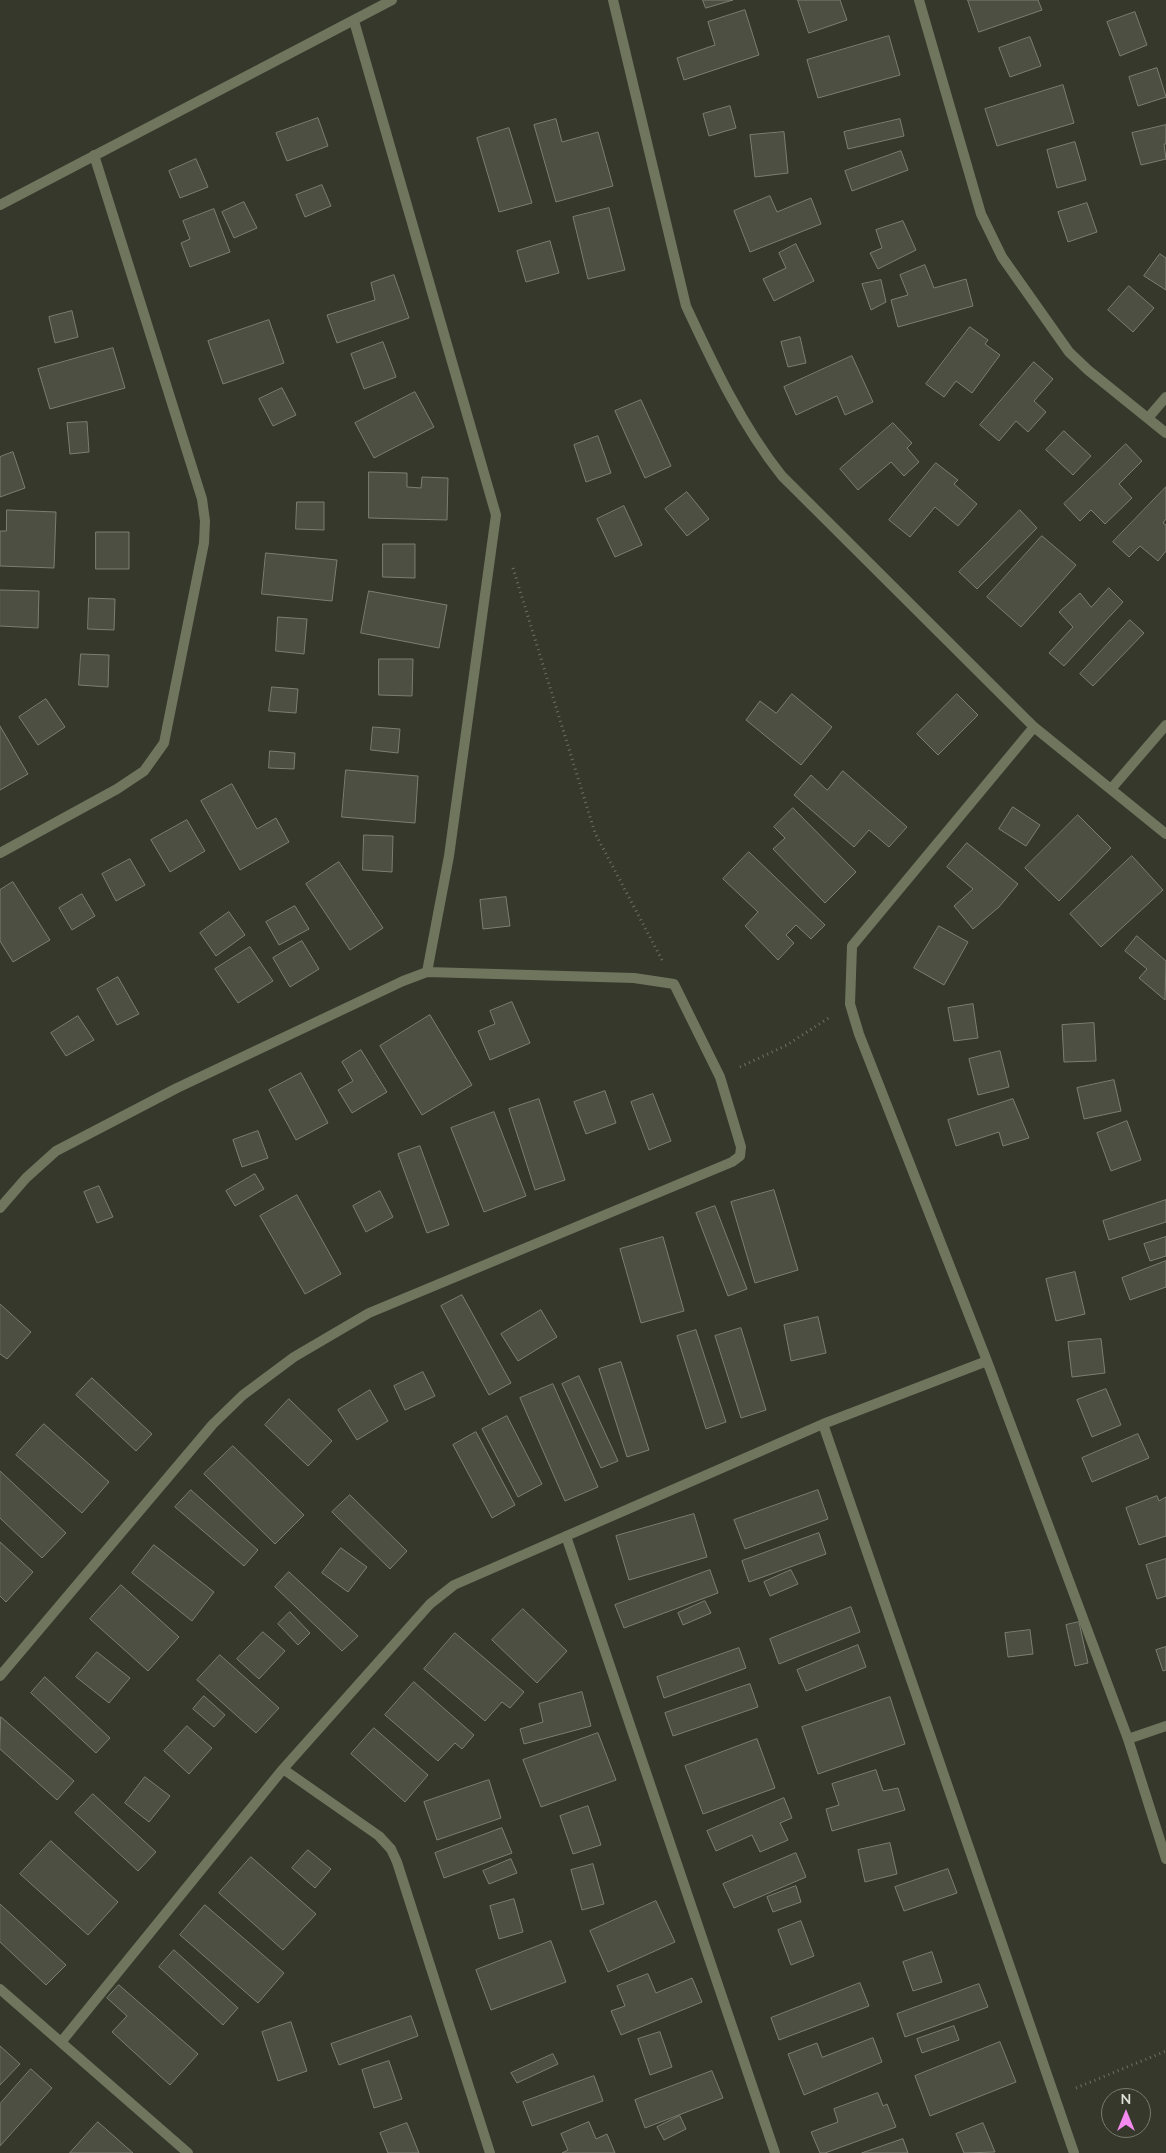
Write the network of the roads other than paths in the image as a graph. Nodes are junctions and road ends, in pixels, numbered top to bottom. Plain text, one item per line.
1 (392, 0) edge
2 (613, 0) edge
3 (919, 0) edge
4 (354, 21) junction
5 (94, 155) junction
6 (0, 205) edge
7 (1166, 397) edge
8 (1148, 418) junction
9 (1166, 433) edge
10 (1166, 725) edge
11 (1034, 727) junction
12 (1111, 789) junction
13 (1166, 834) edge
14 (0, 852) edge
15 (427, 972) junction
16 (0, 1208) edge
17 (987, 1361) junction
18 (823, 1424) junction
19 (566, 1536) junction
20 (0, 1676) edge
21 (1166, 1726) edge
22 (1128, 1739) junction
23 (282, 1769) junction
24 (1166, 1859) edge
25 (0, 1989) edge
26 (62, 2041) junction
27 (188, 2153) edge
28 (490, 2153) edge
29 (775, 2153) edge
30 (1074, 2153) edge

1 - 4 street
2 - 11 street
3 - 8 street
4 - 5 street
4 - 15 street
5 - 6 street
5 - 14 street
7 - 8 street
8 - 9 street
10 - 12 street
11 - 12 street
11 - 17 street
12 - 13 street
15 - 16 street
15 - 20 street
17 - 18 street
17 - 22 street
18 - 19 street
18 - 30 street
19 - 23 street
19 - 29 street
21 - 22 street
22 - 24 street
23 - 26 street
23 - 28 street
25 - 26 street
26 - 27 street

